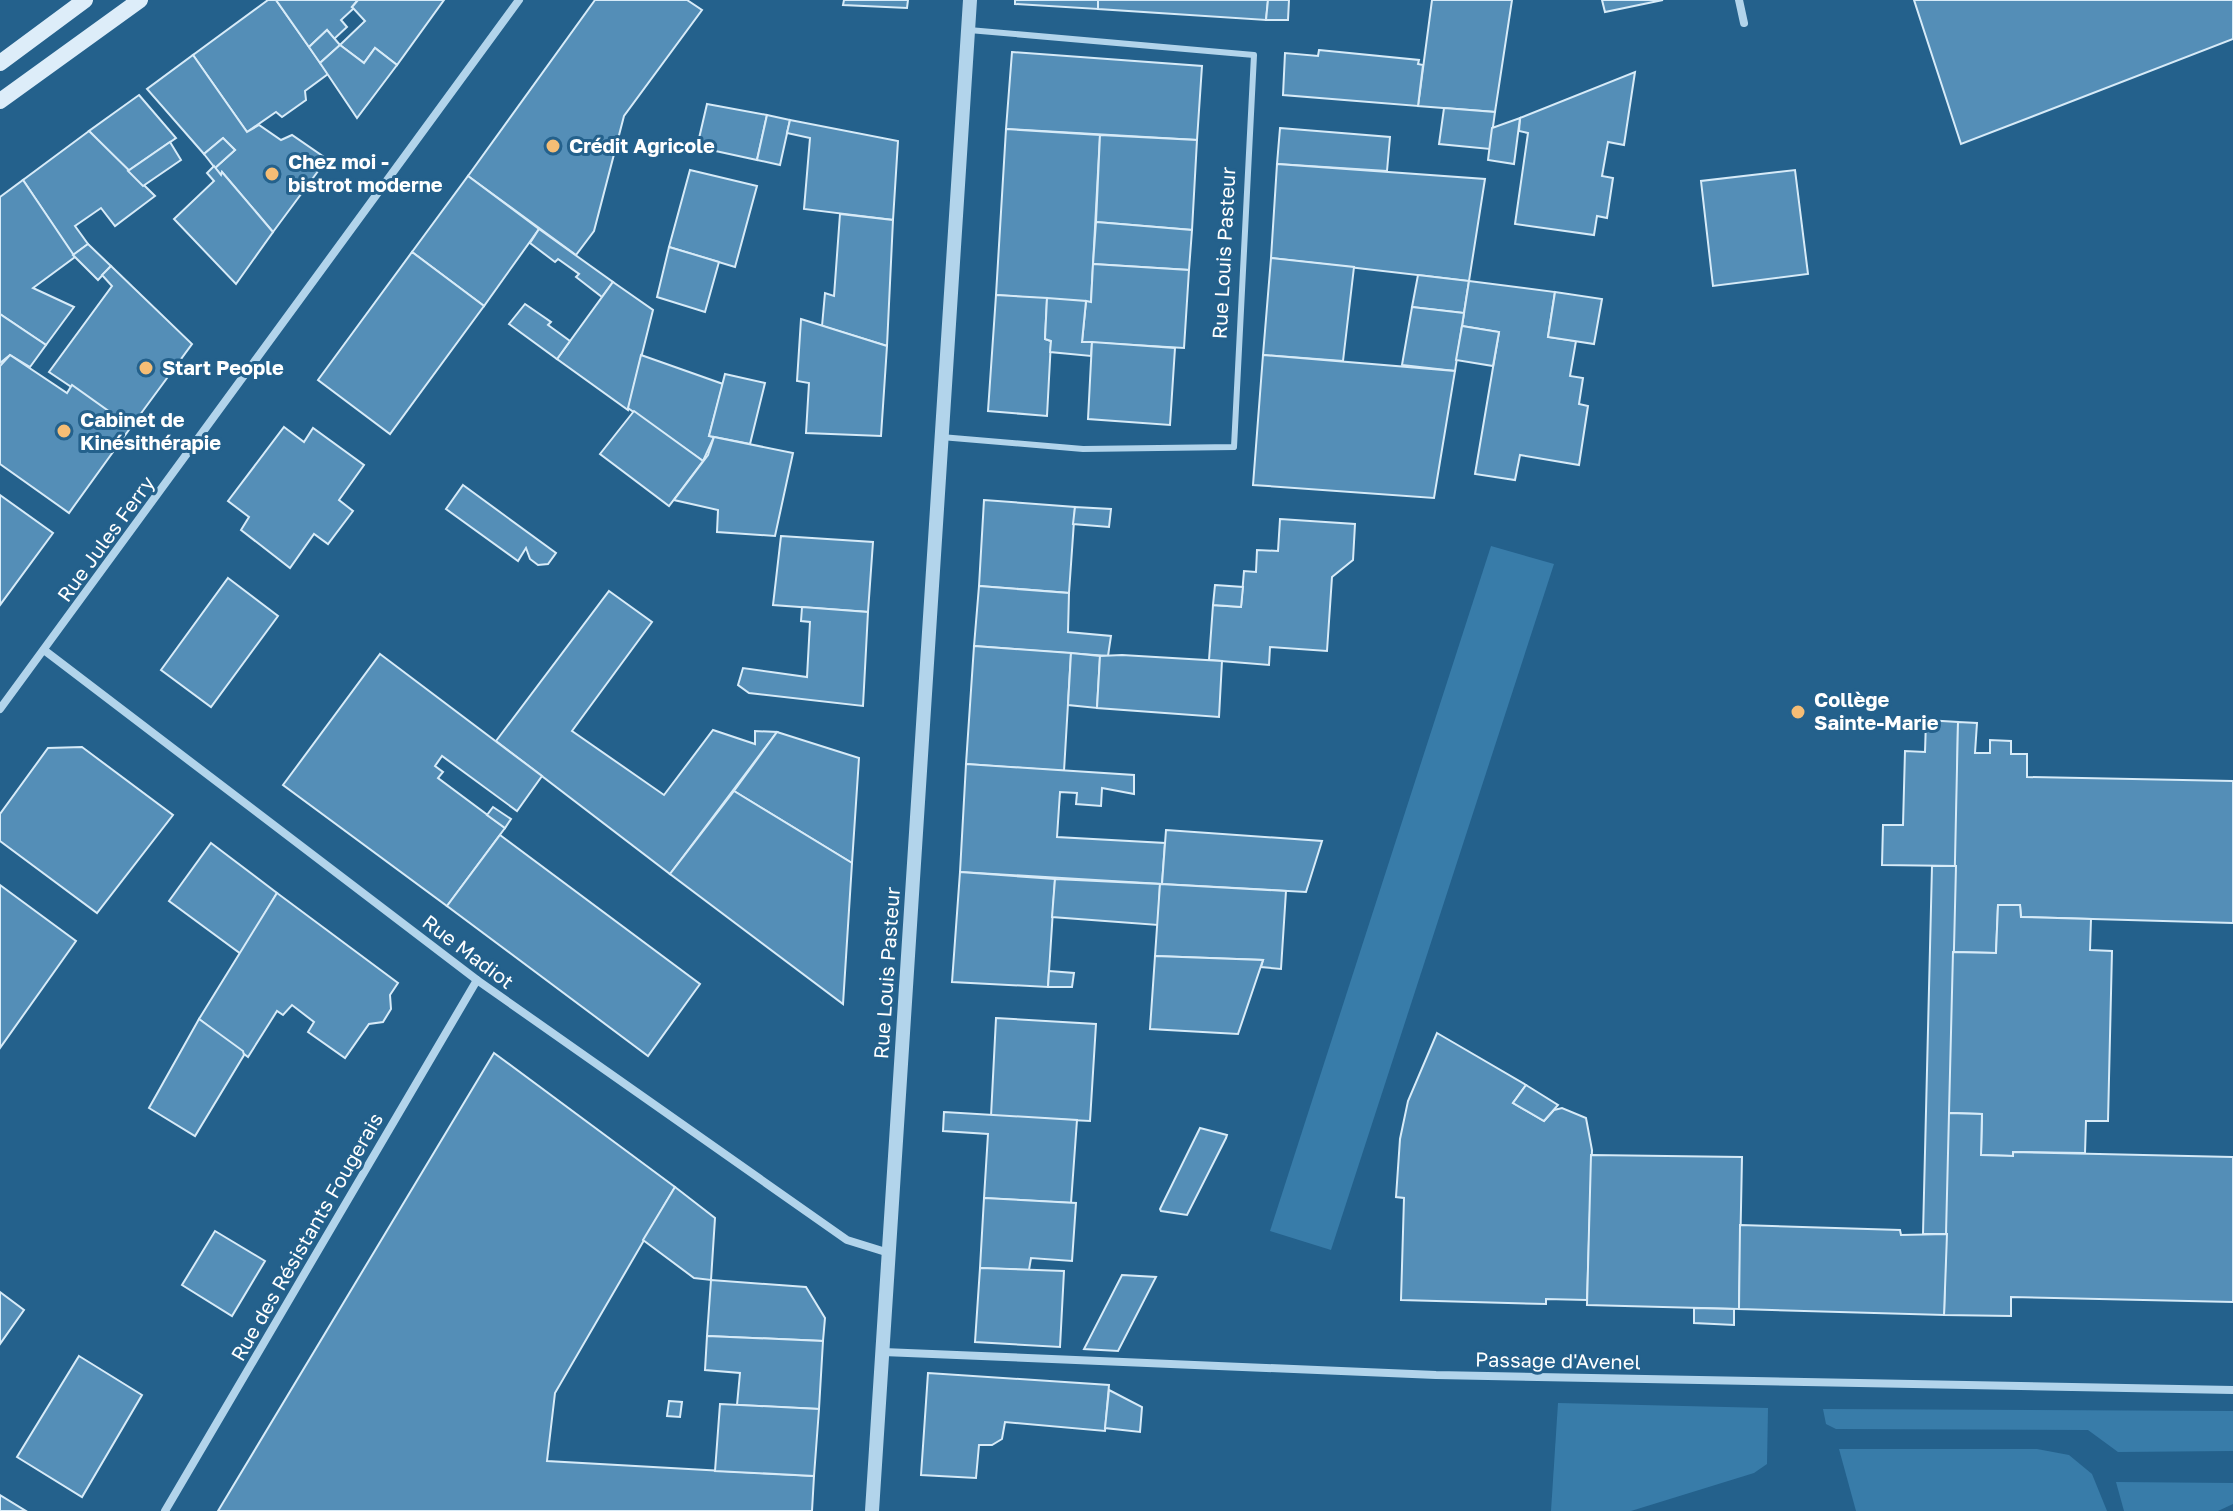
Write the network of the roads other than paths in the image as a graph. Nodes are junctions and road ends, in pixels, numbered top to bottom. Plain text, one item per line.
1 (85, 0) edge
2 (140, 0) edge
3 (519, 0) edge
4 (970, 0) edge
5 (1739, 0) edge
6 (1744, 23) dead end
7 (968, 30) junction
8 (0, 63) edge
9 (0, 101) edge
10 (941, 437) junction
11 (44, 650) junction
12 (0, 709) edge
13 (477, 980) junction
14 (889, 1253) junction
15 (883, 1352) junction
16 (2233, 1390) edge
17 (165, 1511) edge
18 (872, 1511) edge

1 - 8 main road
2 - 9 main road
3 - 11 street, Rue Jules Ferry
4 - 7 street, Rue Louis Pasteur
5 - 6 street
7 - 10 street, Rue Louis Pasteur
7 - 10 lane, Rue Louis Pasteur
10 - 14 street, Rue Louis Pasteur
11 - 12 street, Rue Jules Ferry
11 - 13 street, Rue Madiot
13 - 14 street, Rue Madiot
13 - 17 street, Rue des Résistants Fougerais
14 - 15 street, Rue Louis Pasteur
15 - 16 street, Passage d'Avenel
15 - 18 street, Rue Louis Pasteur

